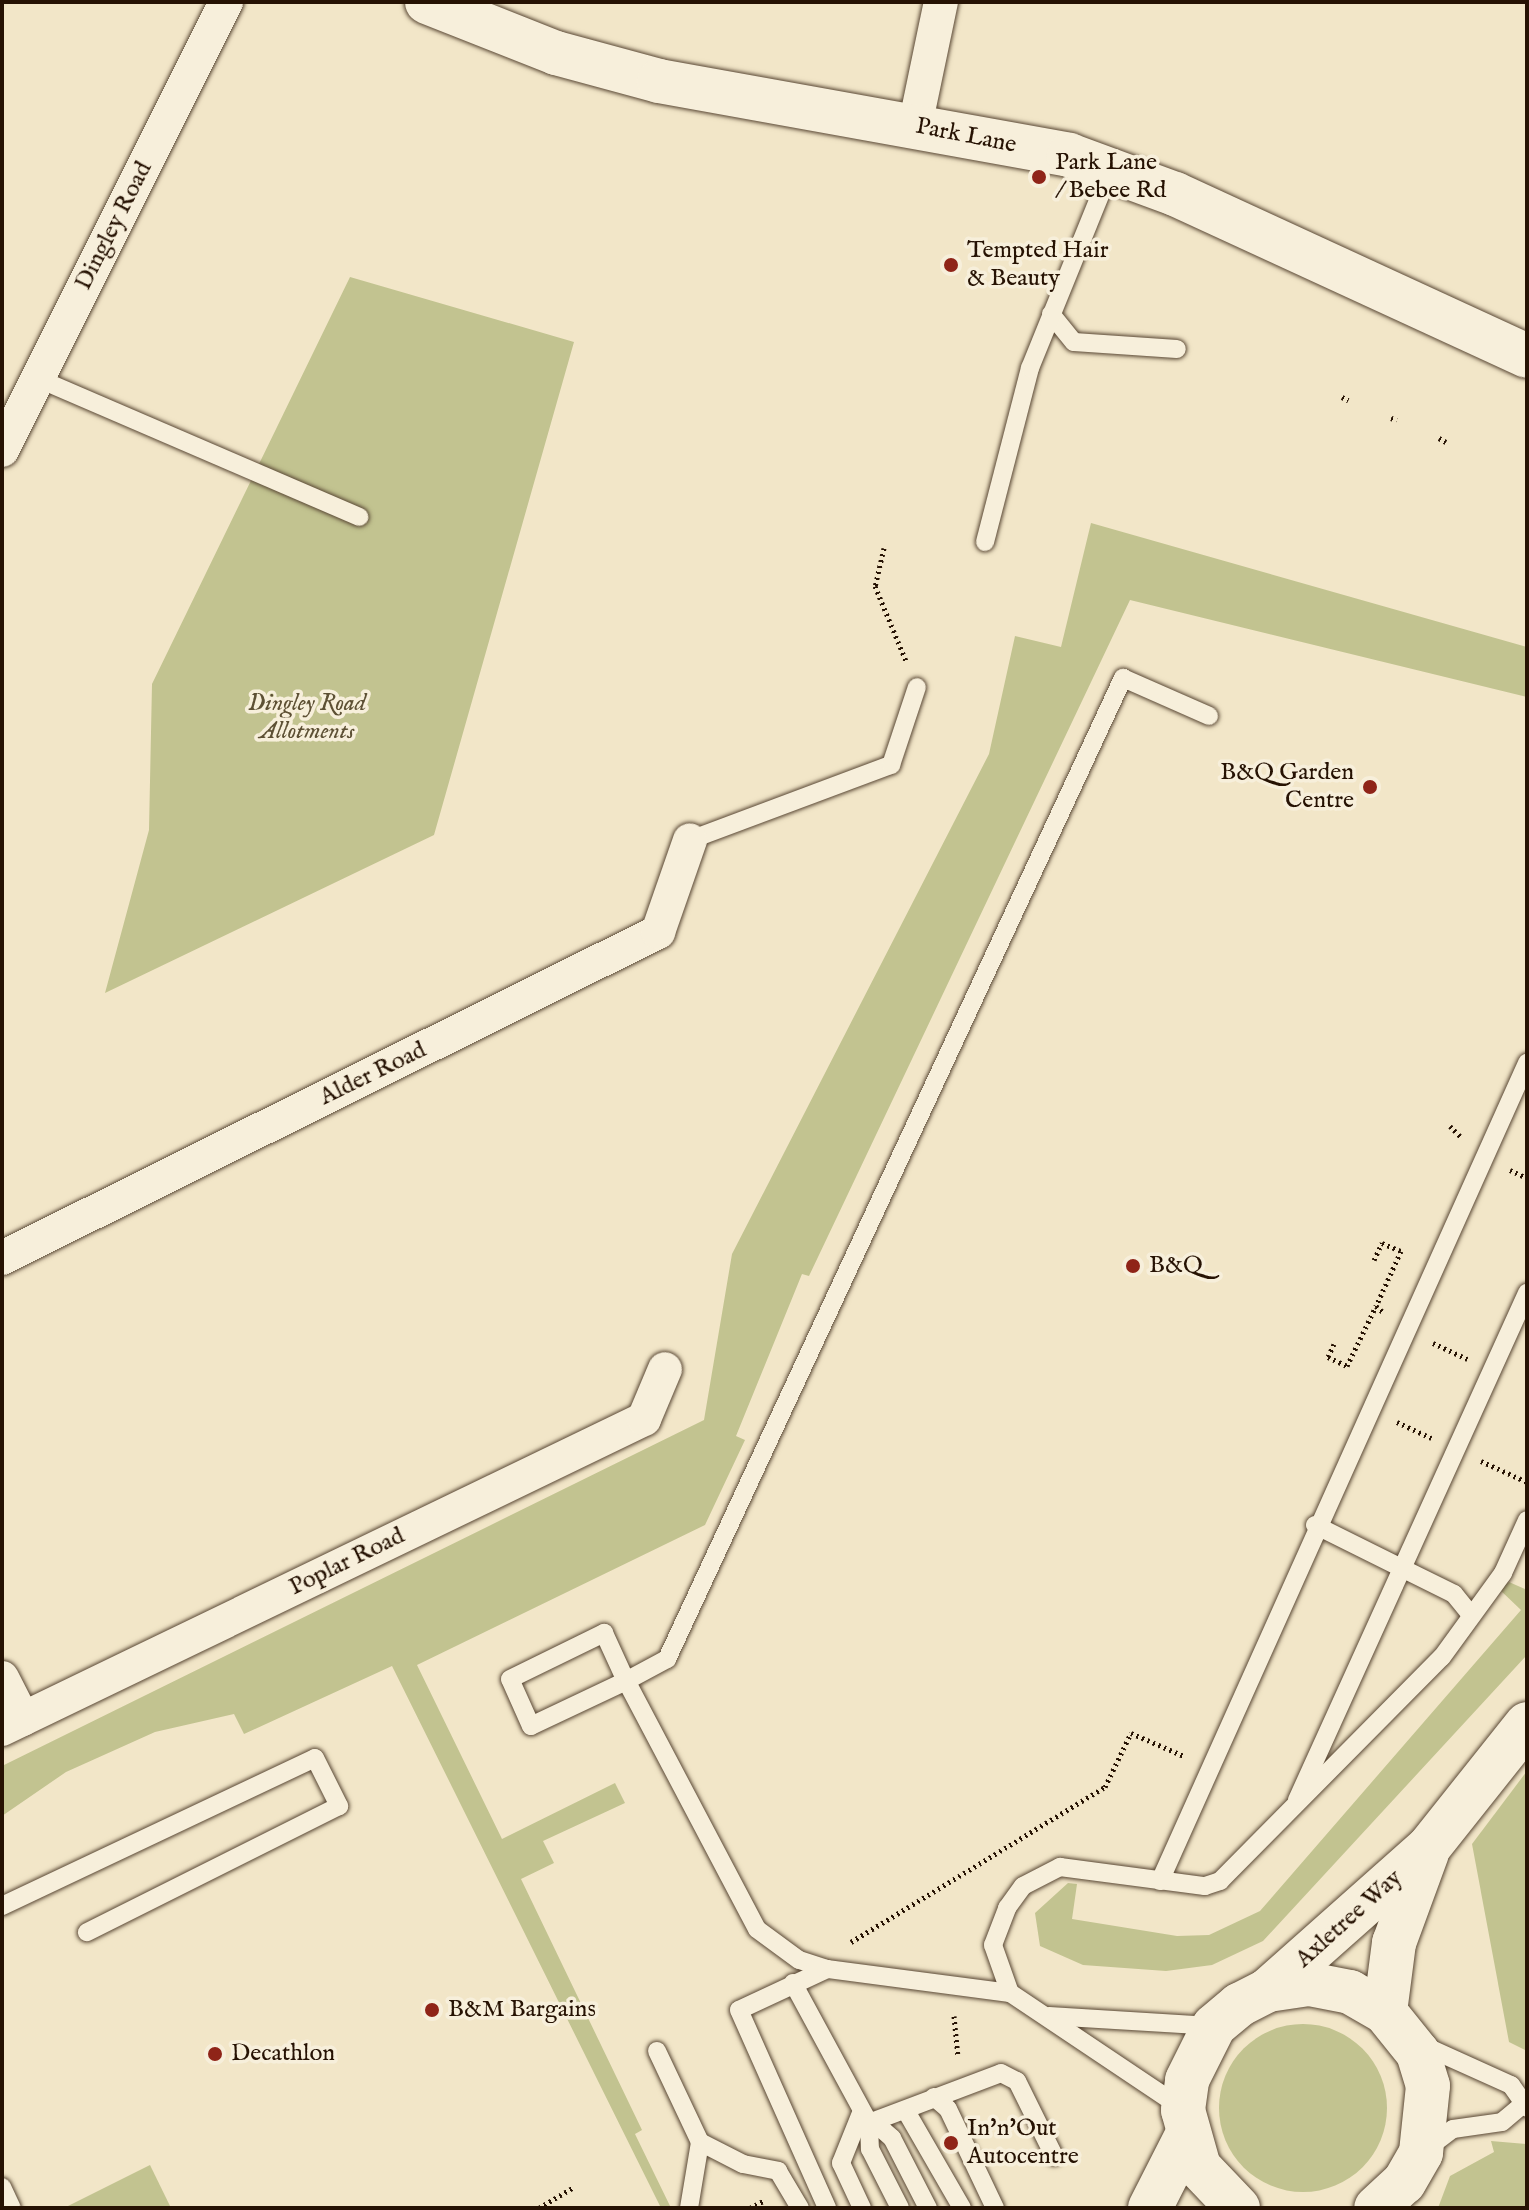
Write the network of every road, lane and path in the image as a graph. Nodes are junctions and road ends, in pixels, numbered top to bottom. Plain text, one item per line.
1 (226, 2) edge
2 (427, 2) edge
3 (941, 2) edge
4 (915, 126) junction
5 (1111, 169) junction
6 (1051, 314) junction
7 (1177, 349) dead end
8 (1527, 356) edge
9 (37, 378) junction
10 (1439, 438) dead end
11 (1446, 442) dead end
12 (2, 450) edge
13 (359, 517) dead end
14 (985, 542) dead end
15 (884, 548) dead end
16 (917, 687) joint
17 (1209, 716) dead end
18 (690, 840) joint
19 (1527, 1063) edge
20 (2, 1258) edge
21 (1374, 1260) dead end
22 (1527, 1293) edge
23 (1376, 1306) junction
24 (1405, 1330) junction
25 (1334, 1344) dead end
26 (665, 1369) dead end
27 (1492, 1370) junction
28 (1527, 1520) edge
29 (1315, 1525) junction
30 (1401, 1569) junction
31 (1468, 1611) junction
32 (2, 1678) edge
33 (626, 1681) junction
34 (12, 1724) edge
35 (1527, 1724) edge
36 (1206, 1767) junction
37 (1292, 1812) junction
38 (1429, 1847) junction
39 (1160, 1881) junction
40 (2, 1906) edge
41 (87, 1932) dead end
42 (827, 1969) junction
43 (793, 1983) junction
44 (951, 1987) junction
45 (1268, 1990) junction
46 (1010, 1993) junction
47 (1046, 2016) junction
48 (1397, 2025) junction
49 (1214, 2026) junction
50 (657, 2051) dead end
51 (963, 2082) junction
52 (934, 2097) junction
53 (1524, 2107) edge
54 (906, 2111) junction
55 (869, 2120) junction
56 (1185, 2122) junction
57 (700, 2142) junction
58 (1421, 2153) junction
59 (1054, 2156) dead end
60 (2, 2187) edge
61 (574, 2187) dead end
62 (1387, 2204) edge
63 (12, 2208) edge
64 (539, 2208) edge
65 (689, 2208) edge
66 (800, 2208) edge
67 (827, 2208) edge
68 (862, 2208) edge
69 (900, 2208) edge
70 (928, 2208) edge
71 (962, 2208) edge
72 (995, 2208) edge
73 (1150, 2208) edge
74 (1238, 2208) edge

1 - 9 street, Dingley Road
2 - 4 street, Park Lane
3 - 4 street
4 - 5 street, Park Lane
5 - 6 lane
5 - 8 street, Park Lane
6 - 7 lane
6 - 14 lane
9 - 12 street, Dingley Road
9 - 13 lane
10 - 11 path
15 - 16 path
16 - 18 lane
17 - 33 lane
18 - 20 street, Alder Road
19 - 24 lane
21 - 23 path
22 - 27 lane
23 - 24 path
23 - 25 path
24 - 27 path
24 - 29 lane
26 - 34 street, Poplar Road
27 - 30 lane
28 - 31 lane
29 - 30 lane
29 - 36 lane
30 - 31 lane
30 - 37 lane
31 - 37 lane
32 - 34 street
33 - 33 lane
33 - 42 lane
35 - 38 street, Axletree Way
36 - 39 lane
36 - 42 path
37 - 39 lane
38 - 45 street, Axletree Way
38 - 48 street, Axletree Way
39 - 46 lane
40 - 41 lane
42 - 43 lane
42 - 44 lane
43 - 55 lane
43 - 67 lane
44 - 46 lane
44 - 51 path
45 - 48 street
45 - 49 street, Axletree Way
46 - 47 lane
47 - 49 lane
47 - 56 lane
48 - 53 lane
48 - 58 street
49 - 56 street
50 - 57 lane
51 - 52 lane
51 - 59 lane
52 - 54 lane
52 - 72 lane
53 - 58 lane
54 - 55 lane
54 - 71 lane
55 - 68 lane
55 - 69 lane
55 - 70 lane
56 - 73 street
56 - 74 street
57 - 65 lane
57 - 66 lane
58 - 62 street
60 - 63 lane
61 - 64 path

